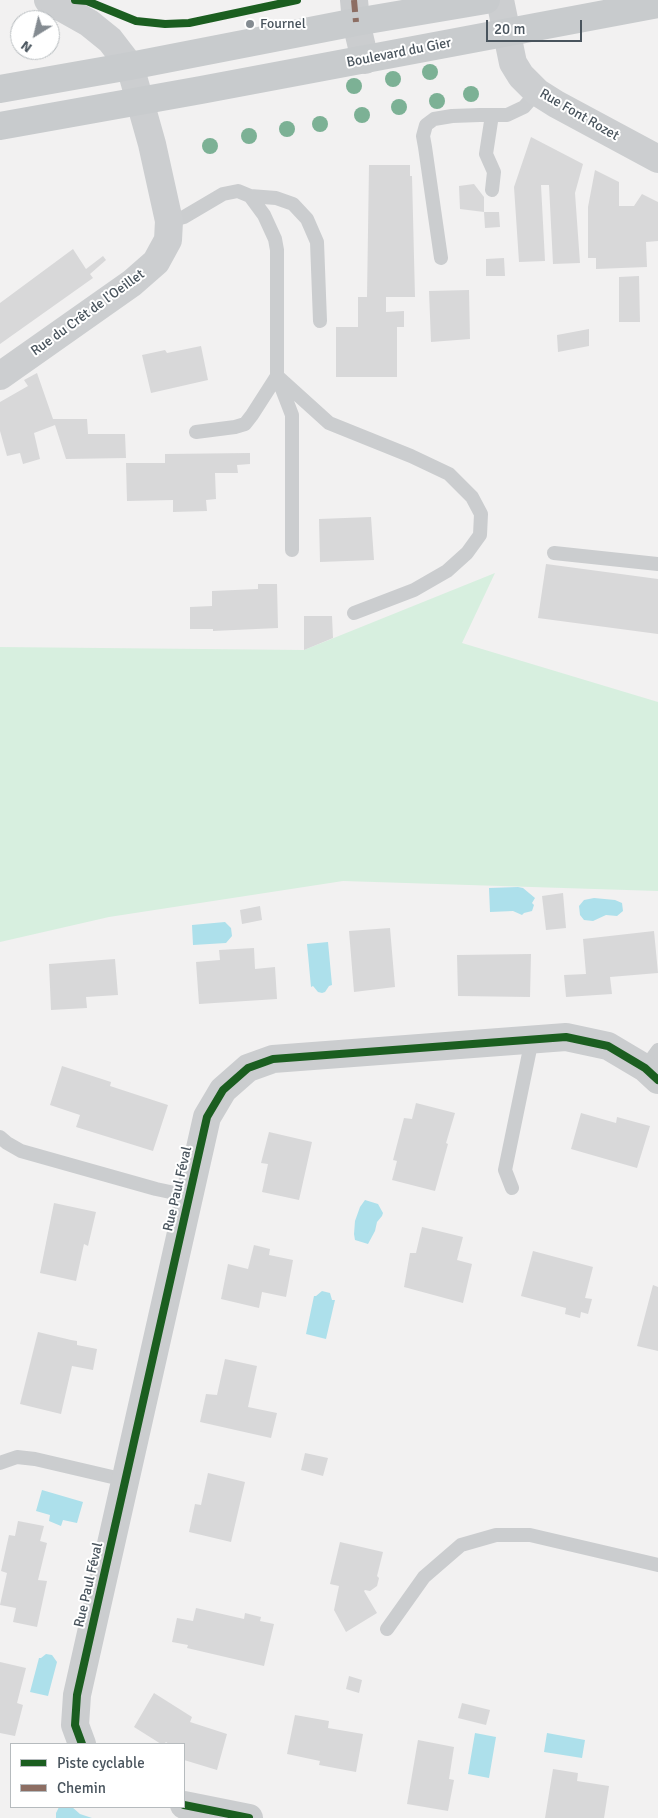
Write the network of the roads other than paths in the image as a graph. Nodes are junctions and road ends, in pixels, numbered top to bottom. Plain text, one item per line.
1 (48, 0) edge
2 (486, 0) edge
3 (500, 0) edge
4 (658, 4) edge
5 (355, 11) edge
6 (506, 33) junction
7 (365, 60) junction
8 (130, 66) junction
9 (0, 89) edge
10 (537, 92) junction
11 (140, 100) junction
12 (492, 115) junction
13 (0, 126) edge
14 (658, 159) edge
15 (492, 190) dead end
16 (250, 196) junction
17 (169, 220) junction
18 (441, 258) dead end
19 (320, 321) dead end
20 (0, 376) edge
21 (277, 376) junction
22 (196, 432) dead end
23 (292, 550) dead end
24 (554, 553) dead end
25 (658, 564) edge
26 (354, 612) dead end
27 (532, 1039) junction
28 (654, 1066) edge
29 (0, 1137) edge
30 (512, 1188) dead end
31 (189, 1196) junction
32 (0, 1463) edge
33 (125, 1480) junction
34 (658, 1565) edge
35 (387, 1629) dead end
36 (82, 1743) edge
37 (185, 1805) edge
38 (249, 1818) edge

1 - 8 main road
2 - 5 main road
3 - 6 main road, Rue Font Rozet
4 - 6 main road, Boulevard du Gier
5 - 7 street
5 - 8 main road
6 - 7 main road, Boulevard du Gier
6 - 10 main road, Rue Font Rozet
7 - 11 main road, Boulevard du Gier
8 - 9 main road
8 - 11 main road, Rue du Crêt de l'Oeillet
10 - 12 lane
10 - 14 main road, Rue Font Rozet
11 - 13 main road, Boulevard du Gier
11 - 17 main road, Rue du Crêt de l'Oeillet
12 - 15 lane
12 - 18 lane
16 - 17 lane
16 - 19 lane
16 - 21 lane
17 - 20 main road, Rue du Crêt de l'Oeillet
21 - 22 lane
21 - 23 lane
21 - 26 lane
24 - 25 lane
27 - 28 street, Rue Paul Féval
27 - 30 lane
27 - 31 street, Rue Paul Féval
29 - 31 lane
31 - 33 street, Rue Paul Féval
32 - 33 lane
33 - 36 street, Rue Paul Féval
34 - 35 lane
37 - 38 street

